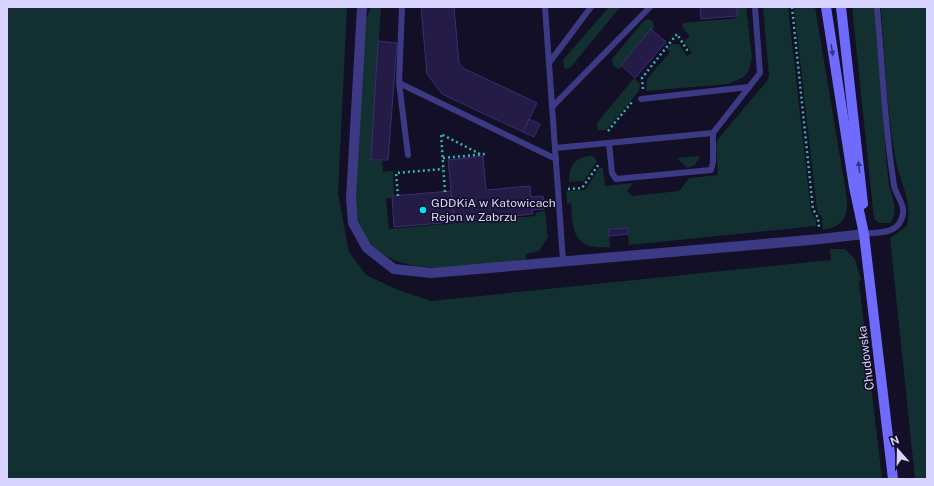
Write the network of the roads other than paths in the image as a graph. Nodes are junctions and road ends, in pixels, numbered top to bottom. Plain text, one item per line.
1 (362, 7) edge
2 (402, 7) edge
3 (545, 7) edge
4 (592, 7) edge
5 (650, 7) edge
6 (755, 7) edge
7 (826, 7) edge
8 (841, 7) edge
9 (877, 7) edge
10 (549, 63) junction
11 (399, 83) junction
12 (749, 87) junction
13 (640, 97) road end
14 (552, 107) junction
15 (713, 133) junction
16 (610, 143) junction
17 (555, 148) junction
18 (408, 155) dead end
19 (556, 159) junction
20 (864, 234) junction
21 (563, 262) junction
22 (893, 479) edge

1 - 21 street
2 - 11 lane
3 - 10 lane
4 - 10 lane
5 - 14 lane
6 - 12 lane
7 -> 20 main road
20 -> 8 main road
9 - 20 lane
10 - 14 lane
11 - 18 lane
11 - 19 lane
12 - 13 lane
12 - 15 lane
14 - 17 lane
15 - 16 lane
15 - 16 lane
16 - 17 lane
17 - 19 lane
19 - 21 lane
20 - 21 street
20 - 22 main road, Chudowska

